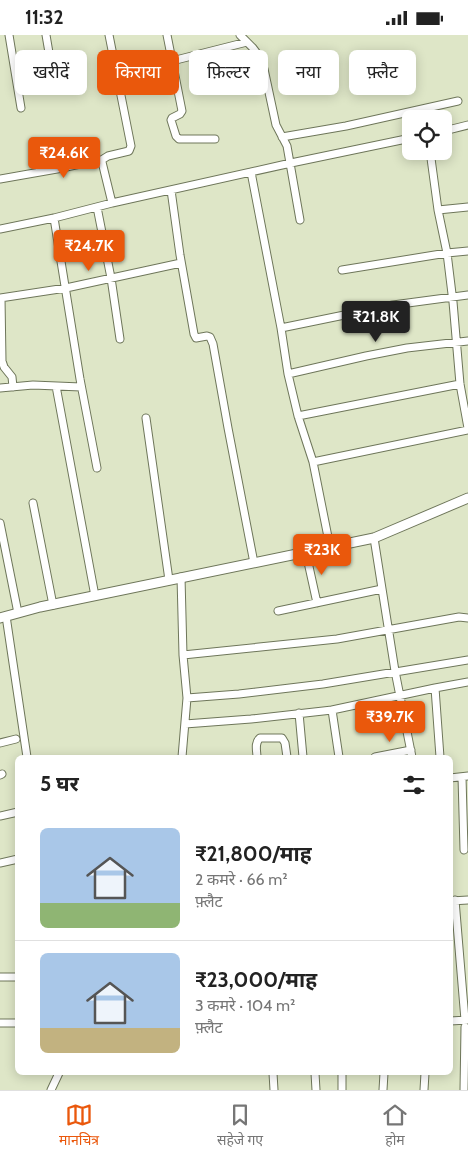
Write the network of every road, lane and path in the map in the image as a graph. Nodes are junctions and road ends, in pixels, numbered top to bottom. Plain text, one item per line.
1 (8, 35) edge
2 (46, 35) edge
3 (109, 35) edge
4 (167, 35) edge
5 (240, 35) edge
6 (247, 42) junction
7 (49, 50) edge
8 (170, 50) edge
9 (179, 59) edge
10 (179, 95) edge
11 (458, 101) dead end
12 (21, 107) dead end
13 (468, 125) edge
14 (452, 129) edge
15 (282, 137) junction
16 (215, 139) dead end
17 (402, 140) edge
18 (431, 160) edge
19 (100, 161) junction
20 (290, 163) junction
21 (251, 173) junction
22 (0, 179) edge
23 (171, 190) junction
24 (112, 203) junction
25 (97, 207) junction
26 (468, 207) edge
27 (438, 210) junction
28 (54, 218) junction
29 (300, 219) dead end
30 (0, 229) edge
31 (468, 251) edge
32 (447, 253) junction
33 (181, 263) junction
34 (342, 270) dead end
35 (111, 278) junction
36 (66, 288) junction
37 (468, 295) edge
38 (452, 297) junction
39 (0, 298) edge
40 (281, 328) junction
41 (120, 339) dead end
42 (468, 341) edge
43 (456, 343) junction
44 (288, 374) junction
45 (460, 384) junction
46 (56, 386) junction
47 (13, 387) junction
48 (81, 387) junction
49 (0, 388) edge
50 (298, 415) junction
51 (146, 418) dead end
52 (468, 429) edge
53 (312, 462) junction
54 (97, 469) dead end
55 (468, 498) edge
56 (33, 503) dead end
57 (0, 523) edge
58 (374, 538) junction
59 (330, 547) junction
60 (306, 553) junction
61 (254, 563) junction
62 (181, 577) junction
63 (169, 580) junction
64 (382, 589) junction
65 (95, 596) junction
66 (316, 603) junction
67 (52, 605) junction
68 (278, 611) dead end
69 (18, 613) junction
70 (3, 617) edge
71 (468, 618) edge
72 (389, 630) junction
73 (183, 655) junction
74 (468, 660) edge
75 (395, 671) junction
76 (468, 682) edge
77 (435, 688) junction
78 (400, 695) junction
79 (187, 698) junction
80 (332, 710) junction
81 (299, 713) junction
82 (185, 724) junction
83 (16, 739) dead end
84 (0, 743) edge
85 (411, 754) edge
86 (28, 755) edge
87 (182, 755) edge
88 (257, 755) edge
89 (287, 755) edge
90 (303, 755) edge
91 (339, 755) edge
92 (440, 755) edge
93 (465, 777) edge
94 (15, 813) edge
95 (0, 816) edge
96 (464, 850) dead end
97 (15, 860) edge
98 (0, 863) edge
99 (468, 900) edge
100 (453, 901) edge
101 (453, 910) edge
102 (0, 977) edge
103 (15, 977) edge
104 (453, 1021) edge
105 (466, 1022) edge
106 (0, 1023) edge
107 (15, 1023) edge
108 (58, 1075) edge
109 (273, 1075) edge
110 (315, 1075) edge
111 (342, 1075) edge
112 (384, 1075) edge
113 (425, 1075) edge
114 (51, 1090) edge
115 (274, 1090) edge
116 (316, 1090) edge
117 (342, 1090) edge
118 (383, 1090) edge
119 (424, 1090) edge
120 (464, 1090) edge

1 - 12 street
2 - 7 street
3 - 19 street
4 - 8 street
5 - 6 street
6 - 9 street
6 - 15 street
10 - 16 street
11 - 15 street
13 - 14 street
15 - 20 street
17 - 20 street
18 - 27 street
19 - 22 street
19 - 24 street
20 - 21 street
20 - 29 street
21 - 23 street
21 - 40 street
23 - 24 street
23 - 33 street
24 - 25 street
25 - 28 street
25 - 35 street
26 - 27 street
27 - 32 street
28 - 30 street
28 - 36 street
31 - 32 street
32 - 34 street
32 - 38 street
33 - 35 street
33 - 61 street
35 - 36 street
35 - 41 street
36 - 39 street
36 - 48 street
37 - 38 street
38 - 40 street
38 - 43 street
39 - 47 street
40 - 44 street
42 - 43 street
43 - 44 street
43 - 45 street
44 - 50 street
45 - 50 street
45 - 52 street
46 - 47 street
46 - 48 street
46 - 65 street
47 - 49 street
48 - 54 street
50 - 53 street
51 - 63 street
52 - 53 street
53 - 59 street
55 - 58 street
56 - 67 street
57 - 69 street
58 - 59 street
58 - 64 street
59 - 60 street
60 - 61 street
60 - 66 street
61 - 62 street
62 - 63 street
62 - 73 street
63 - 65 street
64 - 66 street
64 - 72 street
65 - 67 street
66 - 68 street
67 - 69 street
69 - 70 street
70 - 86 street
71 - 72 street
72 - 73 street
72 - 75 street
73 - 79 street
74 - 75 street
75 - 78 street
75 - 79 street
76 - 77 street
77 - 78 street
77 - 92 street
78 - 80 street
78 - 85 street
79 - 82 street
80 - 81 street
80 - 91 street
81 - 82 street
81 - 90 street
82 - 87 street
83 - 84 street
88 - 89 street
93 - 96 street
94 - 95 street
97 - 98 street
99 - 100 street
101 - 105 street
102 - 103 street
104 - 105 street
105 - 120 street
106 - 107 street
108 - 114 street
109 - 115 street
110 - 116 street
111 - 117 street
112 - 118 street
113 - 119 street

